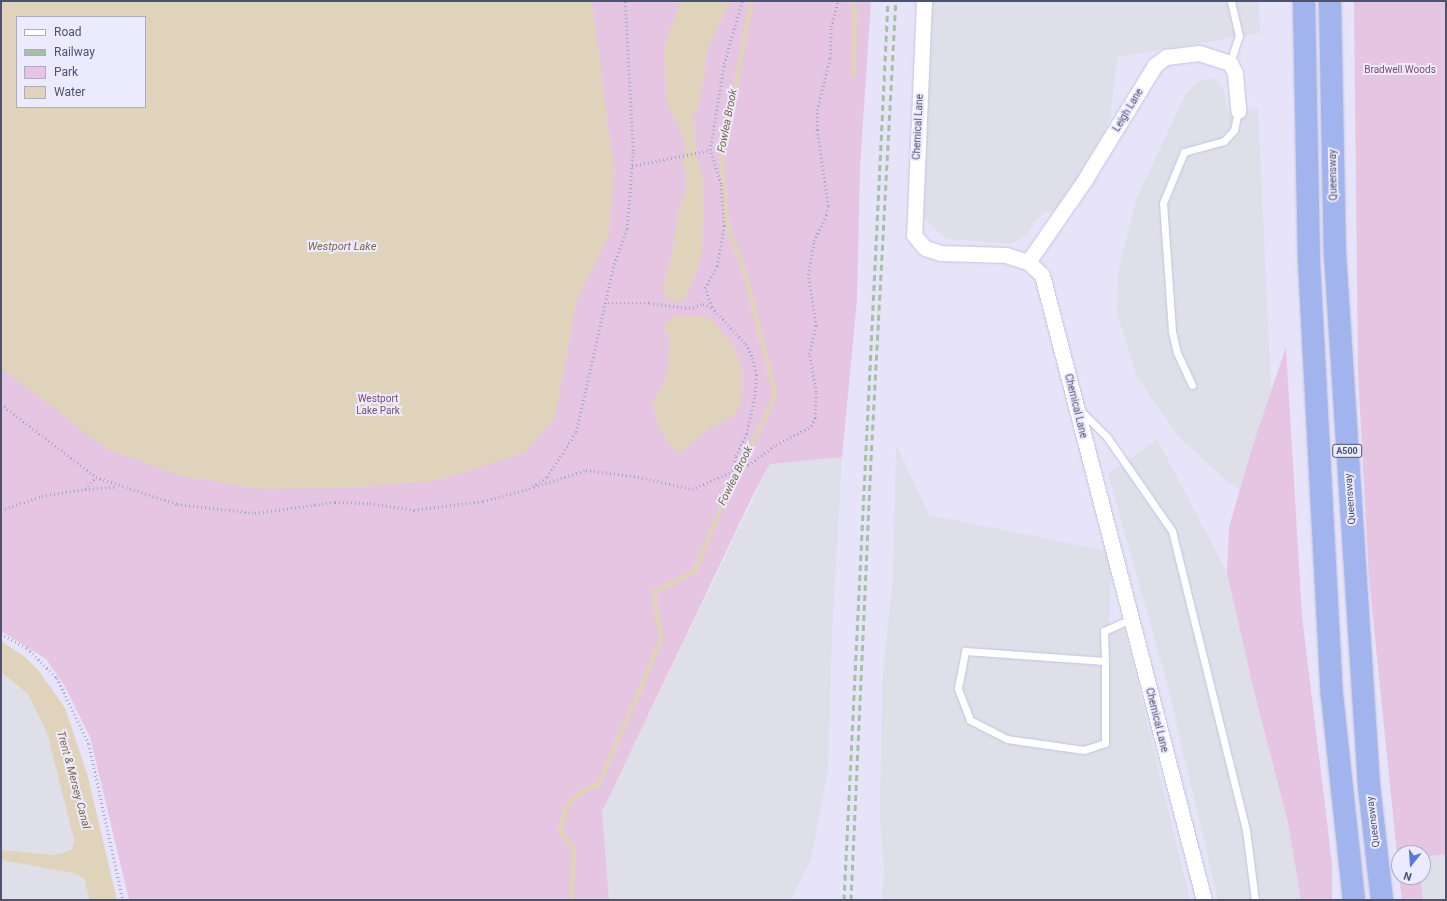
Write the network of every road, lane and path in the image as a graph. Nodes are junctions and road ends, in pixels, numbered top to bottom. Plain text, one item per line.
1 (625, 1) edge
2 (742, 1) edge
3 (838, 1) edge
4 (924, 1) edge
5 (1231, 1) edge
6 (1304, 1) edge
7 (1330, 1) edge
8 (1230, 63) junction
9 (1238, 111) joint
10 (710, 150) junction
11 (632, 166) junction
12 (1028, 262) junction
13 (604, 303) junction
14 (712, 307) junction
15 (1192, 385) dead end
16 (1, 404) edge
17 (1077, 407) junction
18 (732, 473) junction
19 (96, 477) junction
20 (118, 487) junction
21 (85, 489) junction
22 (529, 489) junction
23 (1, 510) edge
24 (1131, 619) junction
25 (1, 634) edge
26 (1105, 662) junction
27 (1346, 833) junction
28 (123, 900) edge
29 (1204, 900) edge
30 (1255, 900) edge
31 (1348, 900) edge
32 (1354, 900) edge
33 (1382, 900) edge

1 - 11 path
2 - 10 path
3 - 18 path
4 - 12 street, Chemical Lane
5 - 8 lane
6 - 27 highway, A500
7 - 33 highway, Queensway / A500
8 - 9 street
8 - 12 street, Leigh Lane
9 - 15 lane
10 - 11 path
10 - 14 path
11 - 13 path
12 - 17 street, Chemical Lane
13 - 14 path
13 - 22 path
14 - 18 path
16 - 19 path
17 - 24 street, Chemical Lane
17 - 30 lane
18 - 22 path
19 - 20 path
19 - 21 path
20 - 21 path
20 - 22 path
21 - 23 path
24 - 26 lane
24 - 29 street, Chemical Lane
25 - 28 path
26 - 26 lane
27 - 31 highway
27 - 32 highway, A500

